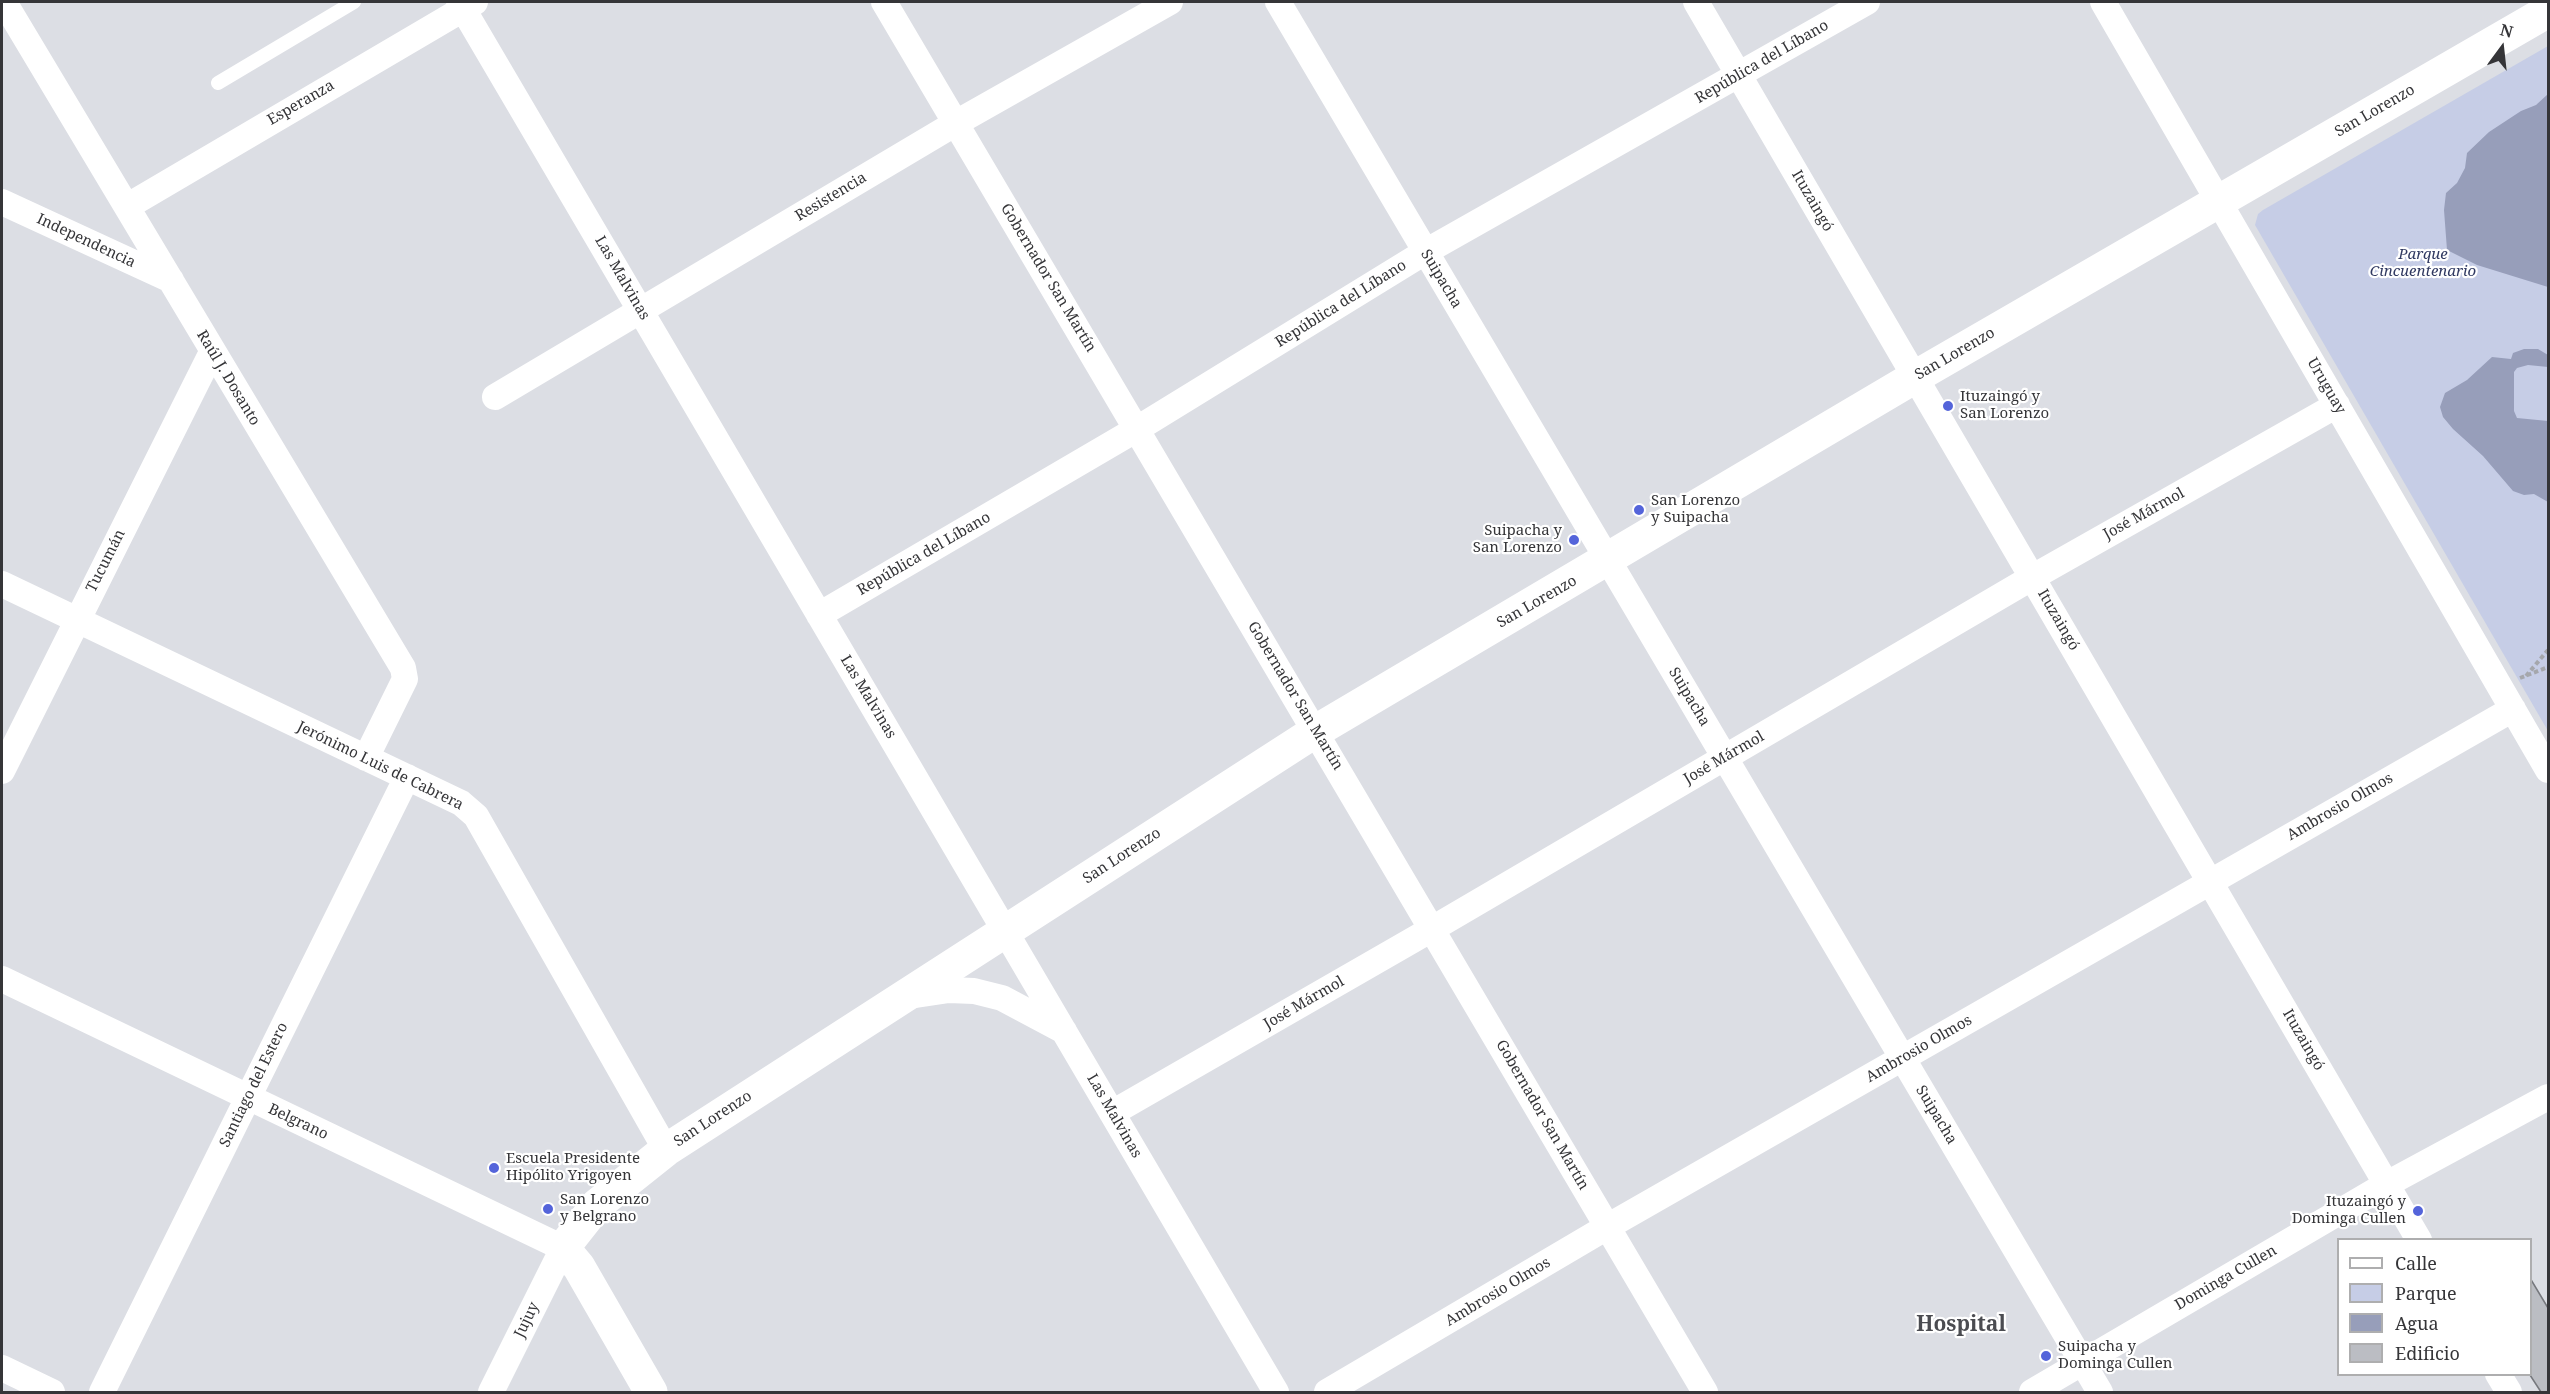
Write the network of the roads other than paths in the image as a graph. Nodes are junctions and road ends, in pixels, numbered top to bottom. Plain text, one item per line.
1 (4, 2) edge
2 (354, 2) edge
3 (884, 2) edge
4 (1170, 2) edge
5 (1278, 2) edge
6 (1696, 2) edge
7 (1867, 2) edge
8 (2103, 2) edge
9 (466, 4) edge
10 (2548, 11) edge
11 (1739, 75) junction
12 (218, 82) dead end
13 (956, 123) junction
14 (2218, 201) junction
15 (2, 202) edge
16 (128, 206) junction
17 (1425, 252) junction
18 (171, 280) junction
19 (640, 310) junction
20 (212, 352) junction
21 (1915, 377) junction
22 (495, 397) dead end
23 (2337, 405) junction
24 (1137, 429) junction
25 (1608, 561) junction
26 (2033, 577) junction
27 (2, 584) edge
28 (819, 615) junction
29 (76, 619) junction
30 (2513, 709) junction
31 (1316, 731) junction
32 (1724, 757) junction
33 (366, 758) junction
34 (2548, 770) edge
35 (2, 771) edge
36 (407, 777) junction
37 (2210, 881) junction
38 (1432, 929) junction
39 (1007, 930) junction
40 (2, 979) edge
41 (903, 997) junction
42 (1066, 1033) junction
43 (1903, 1059) junction
44 (2548, 1097) edge
45 (248, 1098) junction
46 (1112, 1113) junction
47 (666, 1150) junction
48 (2387, 1184) junction
49 (1607, 1227) junction
50 (2418, 1238) edge
51 (563, 1248) junction
52 (2082, 1362) junction
53 (2, 1368) edge
54 (2499, 1376) edge
55 (52, 1392) edge
56 (102, 1392) edge
57 (491, 1392) edge
58 (651, 1392) edge
59 (1276, 1392) edge
60 (1327, 1392) edge
61 (1705, 1392) edge
62 (2032, 1392) edge
63 (2100, 1392) edge
64 (2509, 1392) edge

1 - 16 street, Raúl J. Dosanto
2 - 12 lane
3 - 13 street, Gobernador San Martín
4 - 13 street, Resistencia
5 - 17 street, Suipacha
6 - 11 street, Ituzaingó
7 - 11 street, República del Líbano
8 - 14 street, Uruguay
9 - 16 street, Esperanza
9 - 19 street, Las Malvinas
10 - 14 main road, San Lorenzo
11 - 17 street, República del Líbano
11 - 21 street, Ituzaingó
13 - 19 street, Resistencia
13 - 24 street, Gobernador San Martín
14 - 21 main road, San Lorenzo
14 - 23 street, Uruguay
15 - 18 street, Independencia
16 - 18 street, Raúl J. Dosanto
17 - 24 street, República del Líbano
17 - 25 street, Suipacha
18 - 20 street, Raúl J. Dosanto
19 - 22 street, Resistencia
19 - 28 street, Las Malvinas
20 - 29 street, Tucumán
20 - 33 street, Raúl J. Dosanto
21 - 25 main road, San Lorenzo
21 - 26 street, Ituzaingó
23 - 26 street, José Mármol
23 - 30 street, Uruguay
24 - 28 street, República del Líbano
24 - 31 street, Gobernador San Martín
25 - 31 main road, San Lorenzo
25 - 32 street, Suipacha
26 - 32 street, José Mármol
26 - 37 street, Ituzaingó
27 - 29 street, Jerónimo Luis de Cabrera
28 - 39 street, Las Malvinas
29 - 33 street, Jerónimo Luis de Cabrera
29 - 35 street, Tucumán
30 - 34 street, Uruguay
30 - 37 street, Ambrosio Olmos
31 - 38 street, Gobernador San Martín
31 - 39 main road, San Lorenzo
32 - 38 street, José Mármol
32 - 43 street, Suipacha
33 - 36 street, Jerónimo Luis de Cabrera
36 - 45 street, Santiago del Estero
36 - 47 street, Jerónimo Luis de Cabrera
37 - 43 street, Ambrosio Olmos
37 - 48 street, Ituzaingó
38 - 46 street, José Mármol
38 - 49 street, Gobernador San Martín
39 - 41 main road, San Lorenzo
39 - 42 street, Las Malvinas
40 - 45 street, Belgrano
41 - 42 street
41 - 47 main road, San Lorenzo
42 - 46 street, Las Malvinas
43 - 49 street, Ambrosio Olmos
43 - 52 street, Suipacha
44 - 48 street, Dominga Cullen
45 - 51 street, Belgrano
45 - 56 street, Santiago del Estero
46 - 59 street, Las Malvinas
47 - 51 main road, San Lorenzo
48 - 50 street, Ituzaingó
48 - 52 street, Dominga Cullen
49 - 60 street, Ambrosio Olmos
49 - 61 street, Gobernador San Martín
51 - 57 street, Jujuy
51 - 58 main road
52 - 62 street, Dominga Cullen
52 - 63 street, Suipacha
53 - 55 street
54 - 64 street

